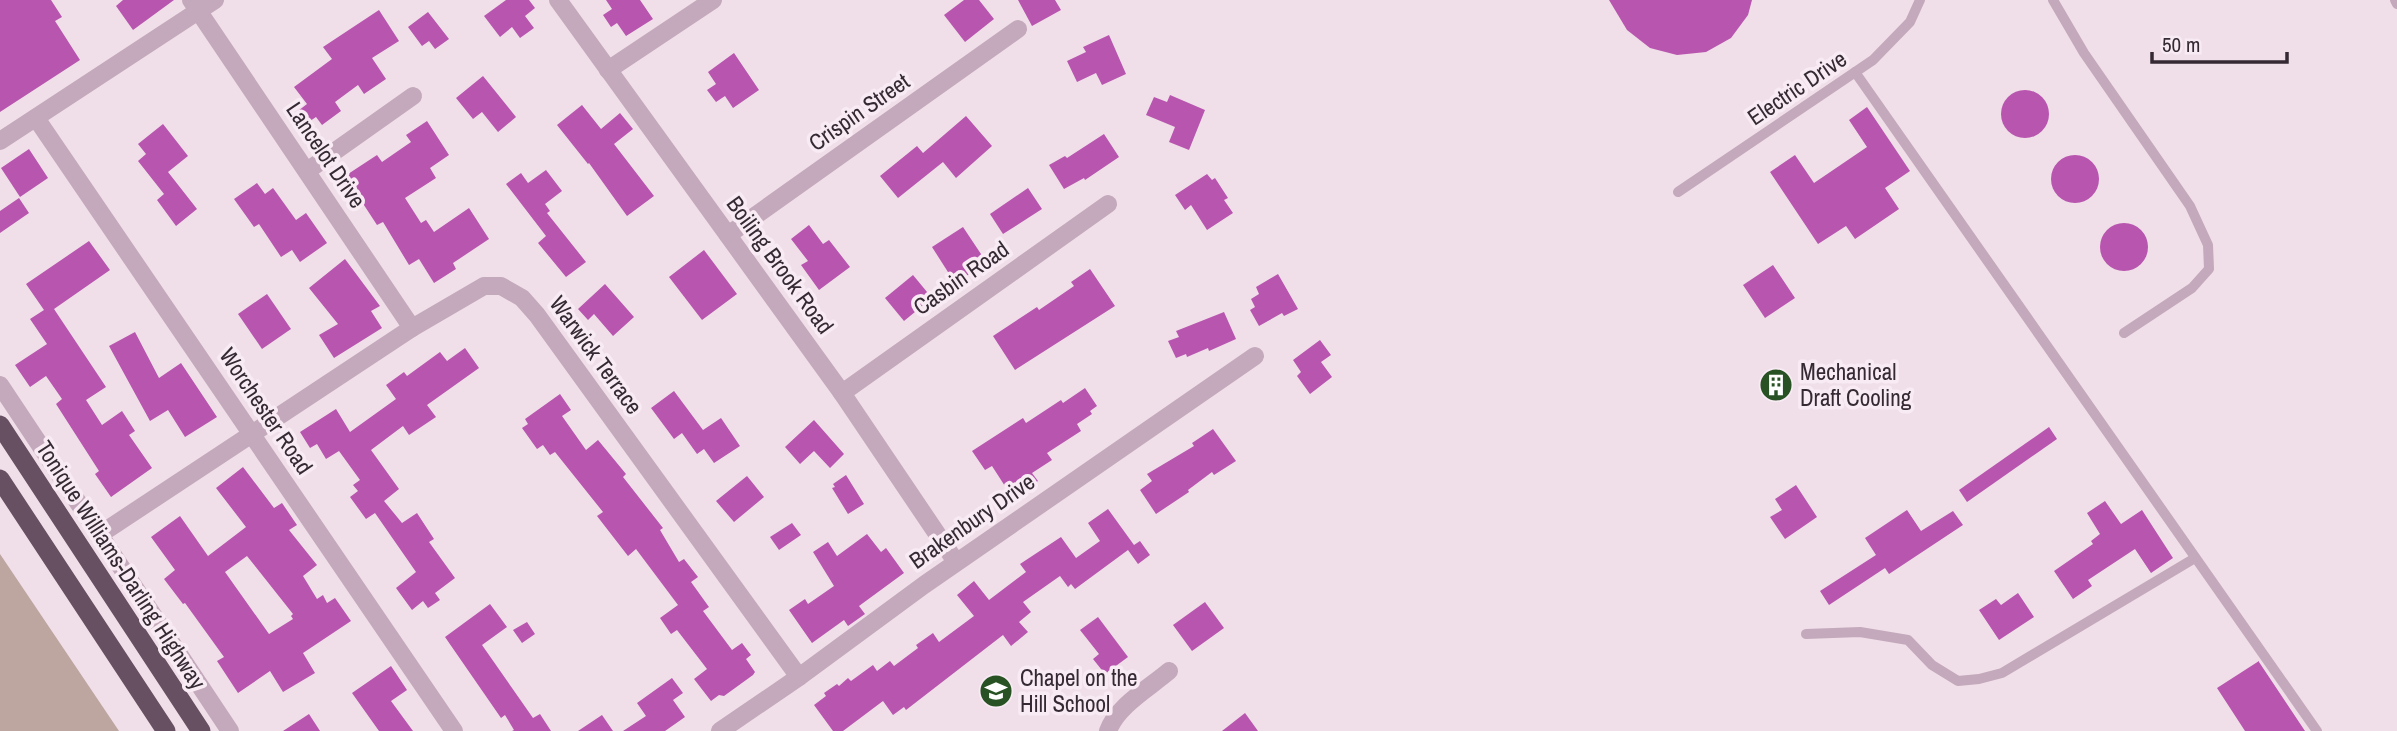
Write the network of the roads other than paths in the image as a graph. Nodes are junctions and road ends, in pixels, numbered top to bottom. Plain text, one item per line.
1 (215, 0) edge
2 (558, 0) edge
3 (713, 0) edge
4 (1920, 0) edge
5 (2053, 0) edge
6 (195, 6) edge
7 (1018, 29) dead end
8 (608, 70) junction
9 (1854, 72) junction
10 (413, 96) dead end
11 (36, 118) junction
12 (0, 141) edge
13 (307, 170) junction
14 (1678, 192) dead end
15 (1108, 204) dead end
16 (728, 235) junction
17 (412, 328) junction
18 (2124, 333) dead end
19 (1255, 356) dead end
20 (0, 386) edge
21 (842, 393) junction
22 (0, 425) edge
23 (252, 433) junction
24 (0, 479) edge
25 (99, 535) junction
26 (2195, 558) junction
27 (956, 562) junction
28 (1806, 634) dead end
29 (1169, 671) dead end
30 (799, 677) junction
31 (166, 731) edge
32 (201, 731) edge
33 (230, 731) edge
34 (454, 731) edge
35 (720, 731) edge
36 (1108, 731) edge
37 (2317, 731) edge

1 - 6 street
2 - 8 street, Boiling Brook Road
3 - 8 street
4 - 9 lane, Electric Drive
5 - 18 lane
6 - 11 street
6 - 13 street, Lancelot Drive
7 - 16 street, Crispin Street
8 - 16 street, Boiling Brook Road
9 - 14 lane, Electric Drive
9 - 26 lane
10 - 13 street
11 - 12 street
11 - 23 street, Worchester Road
13 - 17 street, Lancelot Drive
15 - 21 street, Casbin Road
16 - 21 street, Boiling Brook Road
17 - 23 street, Warwick Terrace
17 - 30 street, Warwick Terrace
19 - 27 street, Brakenbury Drive
20 - 25 street
21 - 27 street, Boiling Brook Road
22 - 32 highway, Tonique Williams-Darling Highway
23 - 25 street, Warwick Terrace
23 - 34 street, Worchester Road
24 - 31 highway
25 - 33 street
26 - 28 lane
26 - 37 lane
27 - 30 street, Brakenbury Drive
29 - 36 street
30 - 35 street, Brakenbury Drive

